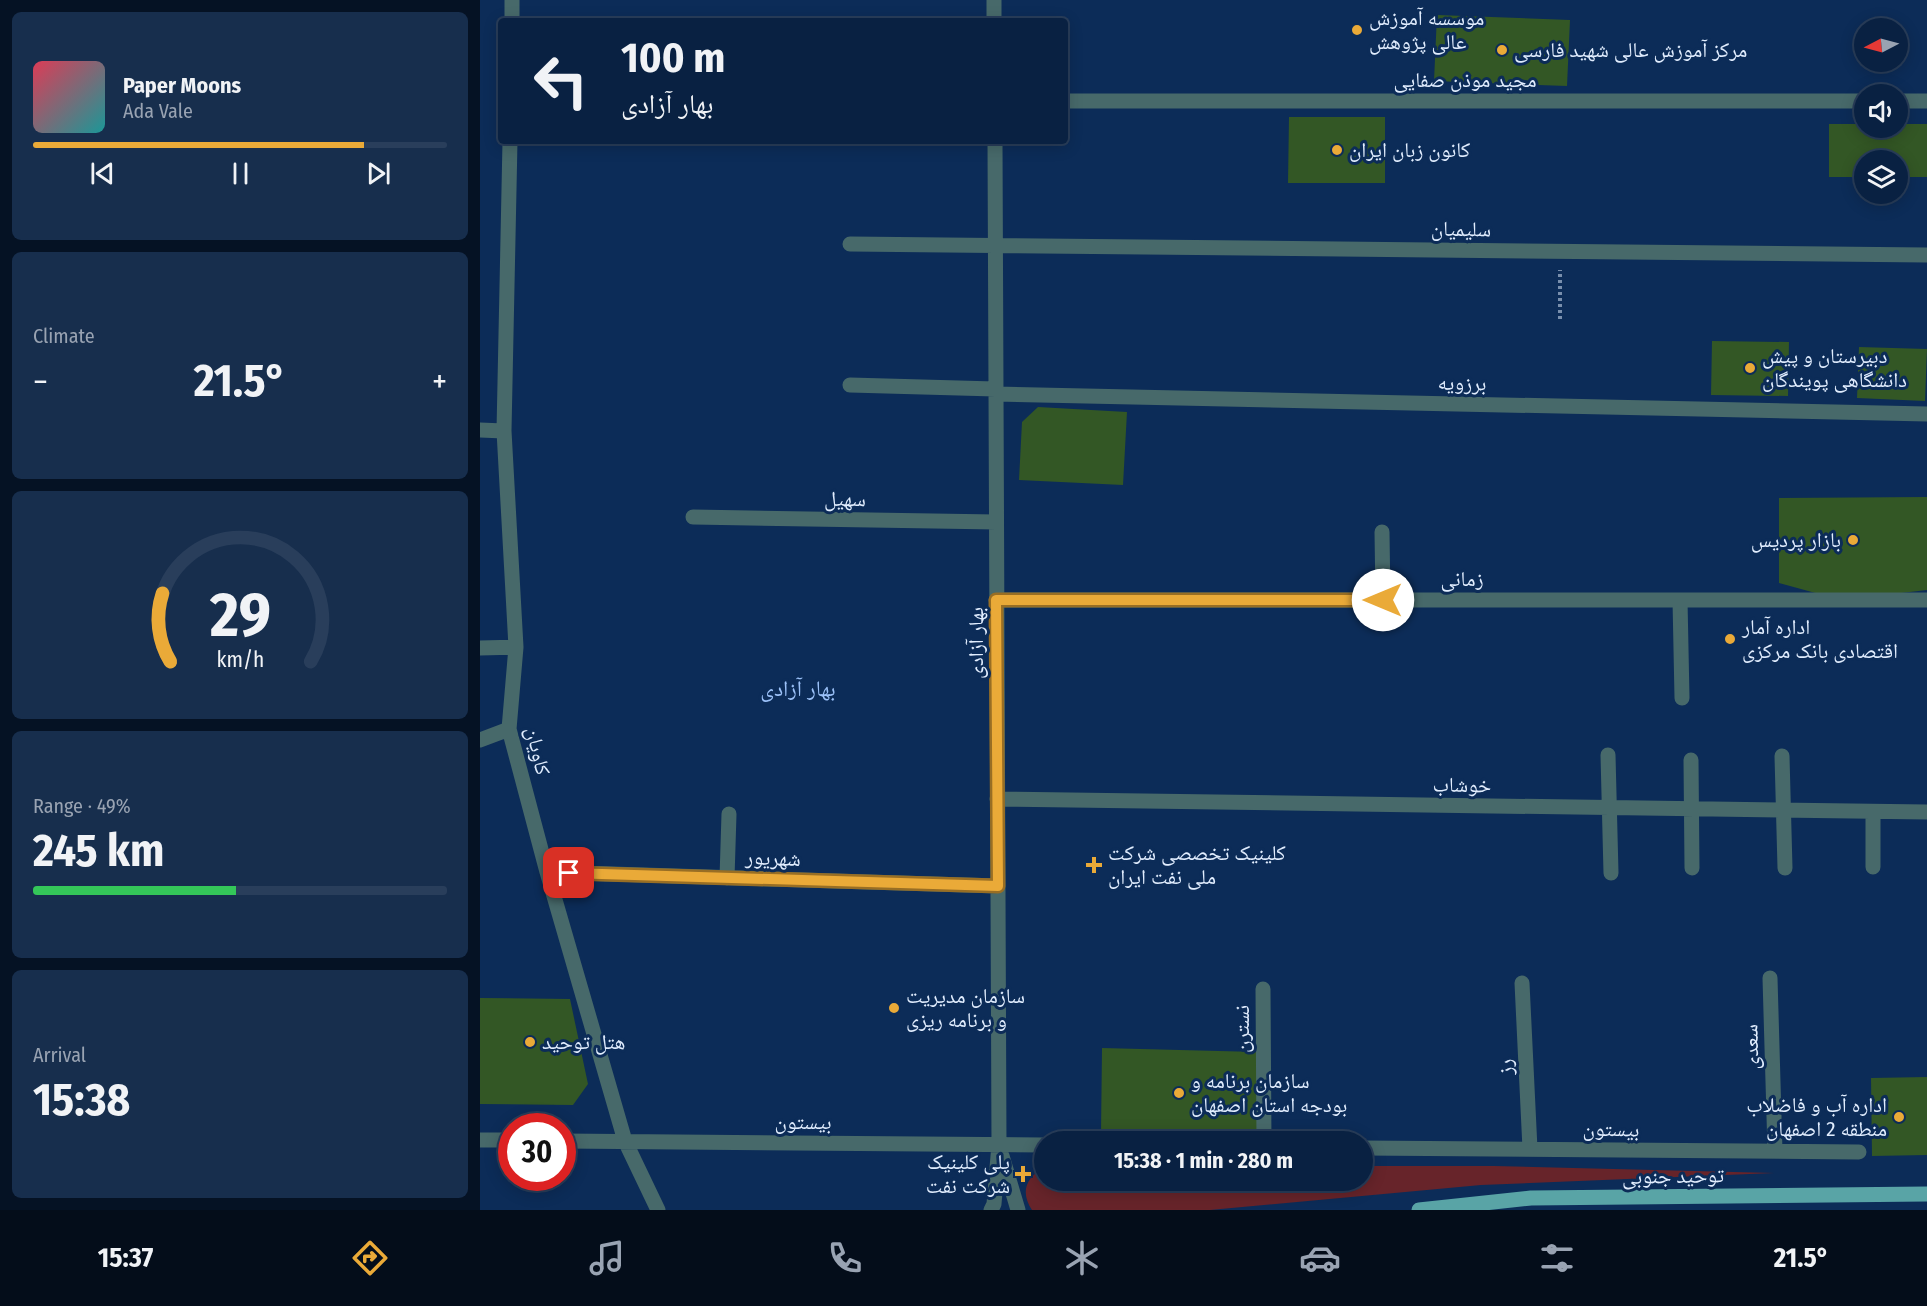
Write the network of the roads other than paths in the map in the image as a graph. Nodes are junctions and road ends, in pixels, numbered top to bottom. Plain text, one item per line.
1 (512, 0) edge
2 (994, 0) edge
3 (512, 18) edge
4 (994, 18) edge
5 (1068, 101) edge
6 (1854, 101) edge
7 (1908, 101) edge
8 (1927, 101) edge
9 (510, 144) edge
10 (995, 144) edge
11 (850, 244) dead end
12 (995, 244) junction
13 (1927, 255) edge
14 (850, 385) dead end
15 (996, 392) junction
16 (1927, 414) edge
17 (480, 430) edge
18 (504, 431) junction
19 (693, 517) dead end
20 (996, 522) junction
21 (1382, 532) dead end
22 (996, 600) junction
23 (1383, 600) junction
24 (1680, 600) junction
25 (1927, 600) edge
26 (516, 647) junction
27 (480, 648) edge
28 (1682, 698) dead end
29 (509, 729) junction
30 (480, 740) edge
31 (1608, 755) dead end
32 (1782, 756) dead end
33 (1691, 760) dead end
34 (997, 799) junction
35 (1608, 808) junction
36 (1691, 809) junction
37 (1783, 810) junction
38 (1873, 812) junction
39 (1927, 812) edge
40 (729, 814) dead end
41 (1873, 867) dead end
42 (1692, 868) dead end
43 (1785, 868) dead end
44 (547, 872) junction
45 (1611, 873) dead end
46 (727, 878) junction
47 (998, 886) junction
48 (1770, 978) dead end
49 (1522, 983) dead end
50 (1263, 989) dead end
51 (1264, 1131) edge
52 (480, 1140) edge
53 (498, 1140) edge
54 (576, 1141) edge
55 (626, 1141) junction
56 (999, 1144) junction
57 (1034, 1145) edge
58 (1373, 1148) edge
59 (1530, 1149) junction
60 (1775, 1151) junction
61 (1859, 1152) dead end
62 (1927, 1194) edge
63 (1543, 1198) junction
64 (658, 1210) edge
65 (991, 1210) edge
66 (1018, 1210) edge
67 (1419, 1210) edge
68 (1560, 1210) edge

1 - 3 street
2 - 4 street
5 - 6 street, مجید موذن صفایی
7 - 8 street
9 - 18 street, کاویان
10 - 12 street, بهار آزادی
11 - 12 street, سلیمیان
12 - 13 street, سلیمیان
12 - 15 street, بهار آزادی
14 - 15 street, برزویه
15 - 16 street, برزویه
15 - 20 street, بهار آزادی
17 - 18 street
18 - 26 street, کاویان
19 - 20 street, سهیل
20 - 22 street, بهار آزادی
21 - 23 street
22 - 23 street, زمانی
22 - 34 street, بهار آزادی
23 - 24 street, زمانی
24 - 25 street, زمانی
24 - 28 street
26 - 27 street
26 - 29 street, کاویان
29 - 30 street
29 - 44 street, کاویان
31 - 35 street
32 - 37 street
33 - 36 street
34 - 35 street, خوشاب
34 - 47 street, بهار آزادی
35 - 36 street, خوشاب
35 - 45 street
36 - 37 street, خوشاب
36 - 42 street
37 - 38 street, خوشاب
37 - 43 street
38 - 39 street, خوشاب
38 - 41 street
40 - 46 street
44 - 46 street, شهریور
44 - 55 street, کاویان
46 - 47 street, شهریور
47 - 56 street, بهار آزادی
48 - 60 street, سعدی
49 - 59 street, رز
50 - 51 street, نسترن
52 - 53 street
54 - 55 street, بیستون
55 - 56 street, بیستون
55 - 64 street, کاویان
56 - 57 street, بیستون
56 - 65 street, بهار آزادی
56 - 66 street, بهار آزادی
58 - 59 street, بیستون
59 - 60 street, بیستون
60 - 61 street, بیستون
62 - 63 main road, توحید جنوبی
63 - 67 main road, توحید جنوبی
63 - 68 main road

